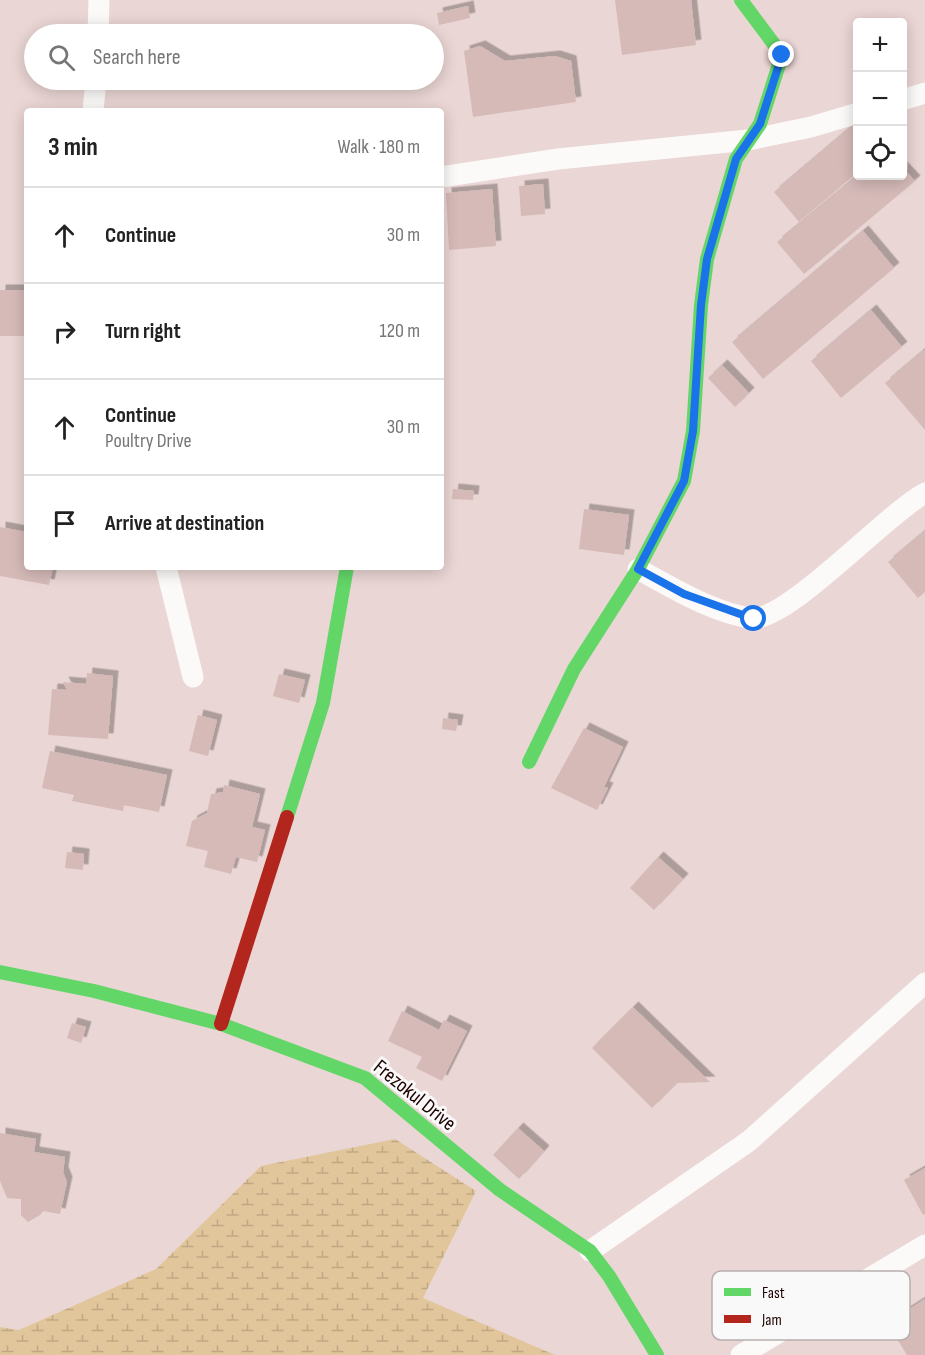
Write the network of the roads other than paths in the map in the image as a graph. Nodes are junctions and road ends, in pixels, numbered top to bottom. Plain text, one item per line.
1 (99, 0) edge
2 (741, 0) edge
3 (98, 24) edge
4 (95, 90) edge
5 (925, 93) edge
6 (907, 99) edge
7 (93, 108) edge
8 (853, 115) edge
9 (748, 140) junction
10 (444, 177) edge
11 (925, 493) edge
12 (638, 569) junction
13 (167, 570) edge
14 (346, 570) edge
15 (193, 677) dead end
16 (529, 762) dead end
17 (0, 972) edge
18 (925, 983) edge
19 (221, 1024) junction
20 (925, 1245) edge
21 (590, 1251) junction
22 (882, 1271) edge
23 (766, 1340) edge
24 (657, 1355) edge
25 (741, 1355) edge

1 - 3 street
2 - 9 street
4 - 7 street
5 - 6 street
8 - 9 street
9 - 10 street
9 - 12 street
11 - 12 street
12 - 16 street
13 - 15 street
14 - 19 street
17 - 19 street, Frezokul Drive
18 - 21 street
19 - 21 street, Frezokul Drive
20 - 22 street
21 - 24 street, Frezokul Drive
23 - 25 street

